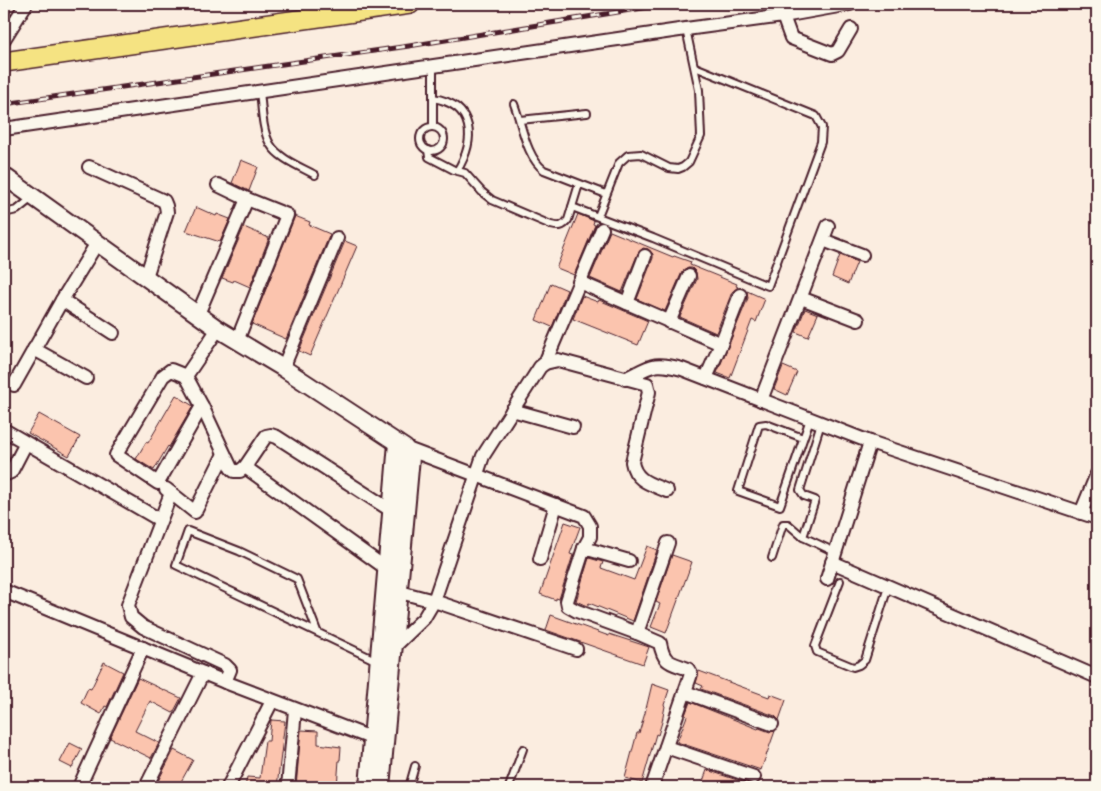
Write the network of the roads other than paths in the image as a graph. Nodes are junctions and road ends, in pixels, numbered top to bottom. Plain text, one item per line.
1 (26, 4) edge
2 (410, 4) edge
3 (850, 4) edge
4 (783, 16) junction
5 (686, 28) junction
6 (851, 29) dead end
7 (4, 39) edge
8 (4, 62) edge
9 (433, 66) junction
10 (695, 67) junction
11 (260, 91) junction
12 (433, 98) junction
13 (514, 104) dead end
14 (587, 113) dead end
15 (520, 120) junction
16 (433, 127) junction
17 (4, 129) edge
18 (428, 150) junction
19 (88, 167) dead end
20 (457, 171) junction
21 (315, 175) dead end
22 (4, 176) edge
23 (579, 184) junction
24 (218, 185) dead end
25 (606, 194) junction
26 (33, 197) junction
27 (247, 199) junction
28 (572, 207) junction
29 (4, 213) edge
30 (598, 216) junction
31 (828, 226) dead end
32 (602, 229) dead end
33 (337, 238) dead end
34 (823, 240) junction
35 (97, 243) junction
36 (862, 255) dead end
37 (645, 256) dead end
38 (689, 276) dead end
39 (146, 277) junction
40 (580, 282) junction
41 (740, 294) dead end
42 (800, 298) junction
43 (62, 300) junction
44 (627, 303) junction
45 (198, 314) junction
46 (858, 320) dead end
47 (669, 322) junction
48 (218, 329) junction
49 (113, 333) dead end
50 (237, 341) junction
51 (721, 344) junction
52 (34, 349) junction
53 (545, 363) junction
54 (283, 368) junction
55 (186, 376) junction
56 (86, 378) dead end
57 (706, 378) junction
58 (625, 379) junction
59 (14, 385) dead end
60 (761, 400) junction
61 (202, 406) junction
62 (512, 410) junction
63 (815, 421) junction
64 (573, 427) dead end
65 (4, 430) edge
66 (803, 438) junction
67 (870, 442) junction
68 (26, 443) junction
69 (401, 446) junction
70 (224, 454) junction
71 (245, 467) junction
72 (1097, 474) edge
73 (4, 475) edge
74 (476, 476) junction
75 (158, 483) junction
76 (667, 491) dead end
77 (170, 493) junction
78 (556, 506) junction
79 (392, 511) junction
80 (1081, 513) junction
81 (1097, 518) edge
82 (160, 520) junction
83 (803, 537) junction
84 (668, 543) dead end
85 (584, 548) junction
86 (834, 557) junction
87 (772, 558) dead end
88 (540, 559) dead end
89 (629, 561) dead end
90 (387, 569) junction
91 (827, 579) dead end
92 (840, 581) dead end
93 (888, 587) junction
94 (4, 591) edge
95 (400, 592) junction
96 (434, 602) junction
97 (317, 631) junction
98 (637, 633) junction
99 (395, 646) junction
100 (143, 648) junction
101 (576, 649) dead end
102 (378, 662) junction
103 (203, 673) junction
104 (1097, 677) edge
105 (225, 682) junction
106 (685, 692) junction
107 (272, 701) junction
108 (295, 710) junction
109 (772, 724) dead end
110 (379, 742) junction
111 (666, 747) junction
112 (523, 748) dead end
113 (415, 766) dead end
114 (754, 777) dead end
115 (79, 786) edge
116 (146, 787) edge
117 (228, 787) edge
118 (288, 787) edge
119 (368, 787) edge
120 (381, 787) edge
121 (409, 787) edge
122 (509, 787) edge
123 (652, 787) edge

1 - 7 street
2 - 8 main road
3 - 4 street
4 - 5 street
4 - 6 street
5 - 9 street
5 - 10 lane
9 - 11 street
9 - 12 lane
10 - 25 lane
10 - 30 lane
11 - 17 street
11 - 21 lane
12 - 16 lane
12 - 20 lane
13 - 15 lane
14 - 15 lane
15 - 23 lane
16 - 18 lane
16 - 18 lane
18 - 20 lane
19 - 39 street
20 - 28 lane
22 - 26 street
23 - 25 lane
23 - 28 lane
24 - 27 street
25 - 30 lane
26 - 29 lane
26 - 35 street
27 - 45 street
27 - 50 street
28 - 30 lane
31 - 34 street
32 - 40 street
33 - 54 street
34 - 36 street
34 - 42 street
35 - 39 street
35 - 43 street
37 - 44 street
38 - 47 street
39 - 45 street
40 - 44 street
40 - 53 street
41 - 51 street
42 - 46 street
42 - 60 street
43 - 49 street
43 - 52 street
44 - 47 street
45 - 48 street
47 - 51 street
48 - 50 street
48 - 55 street
50 - 54 street
51 - 57 street
52 - 56 street
52 - 59 street
53 - 58 street
53 - 62 street
54 - 69 street
55 - 61 street
55 - 75 street
57 - 58 street
57 - 60 street
58 - 76 street
60 - 63 street
61 - 70 street
61 - 75 street
62 - 64 street
62 - 74 street
63 - 66 lane
63 - 67 street
63 - 83 lane
65 - 68 street
66 - 66 lane
67 - 80 street
67 - 86 street
68 - 73 street
68 - 82 street
69 - 74 street
69 - 79 street
69 - 95 street
70 - 71 street
70 - 77 street
71 - 79 street
71 - 90 street
72 - 80 street
74 - 78 street
74 - 96 street
75 - 77 street
77 - 82 street
78 - 85 street
78 - 88 street
79 - 90 street
80 - 81 street
82 - 105 street
83 - 86 lane
83 - 87 lane
84 - 98 street
85 - 89 street
85 - 98 street
86 - 91 street
86 - 93 street
90 - 102 street
92 - 93 lane
93 - 104 street
94 - 100 street
95 - 96 street
95 - 99 street
96 - 99 street
96 - 101 street
97 - 97 lane
97 - 102 lane
98 - 106 street
99 - 110 street
100 - 103 street
100 - 115 street
102 - 110 street
103 - 105 street
103 - 116 street
105 - 107 street
106 - 109 street
106 - 111 street
107 - 108 street
107 - 117 street
108 - 110 street
108 - 118 street
110 - 119 street
110 - 120 street
111 - 114 street
111 - 123 street
112 - 122 lane
113 - 121 lane

